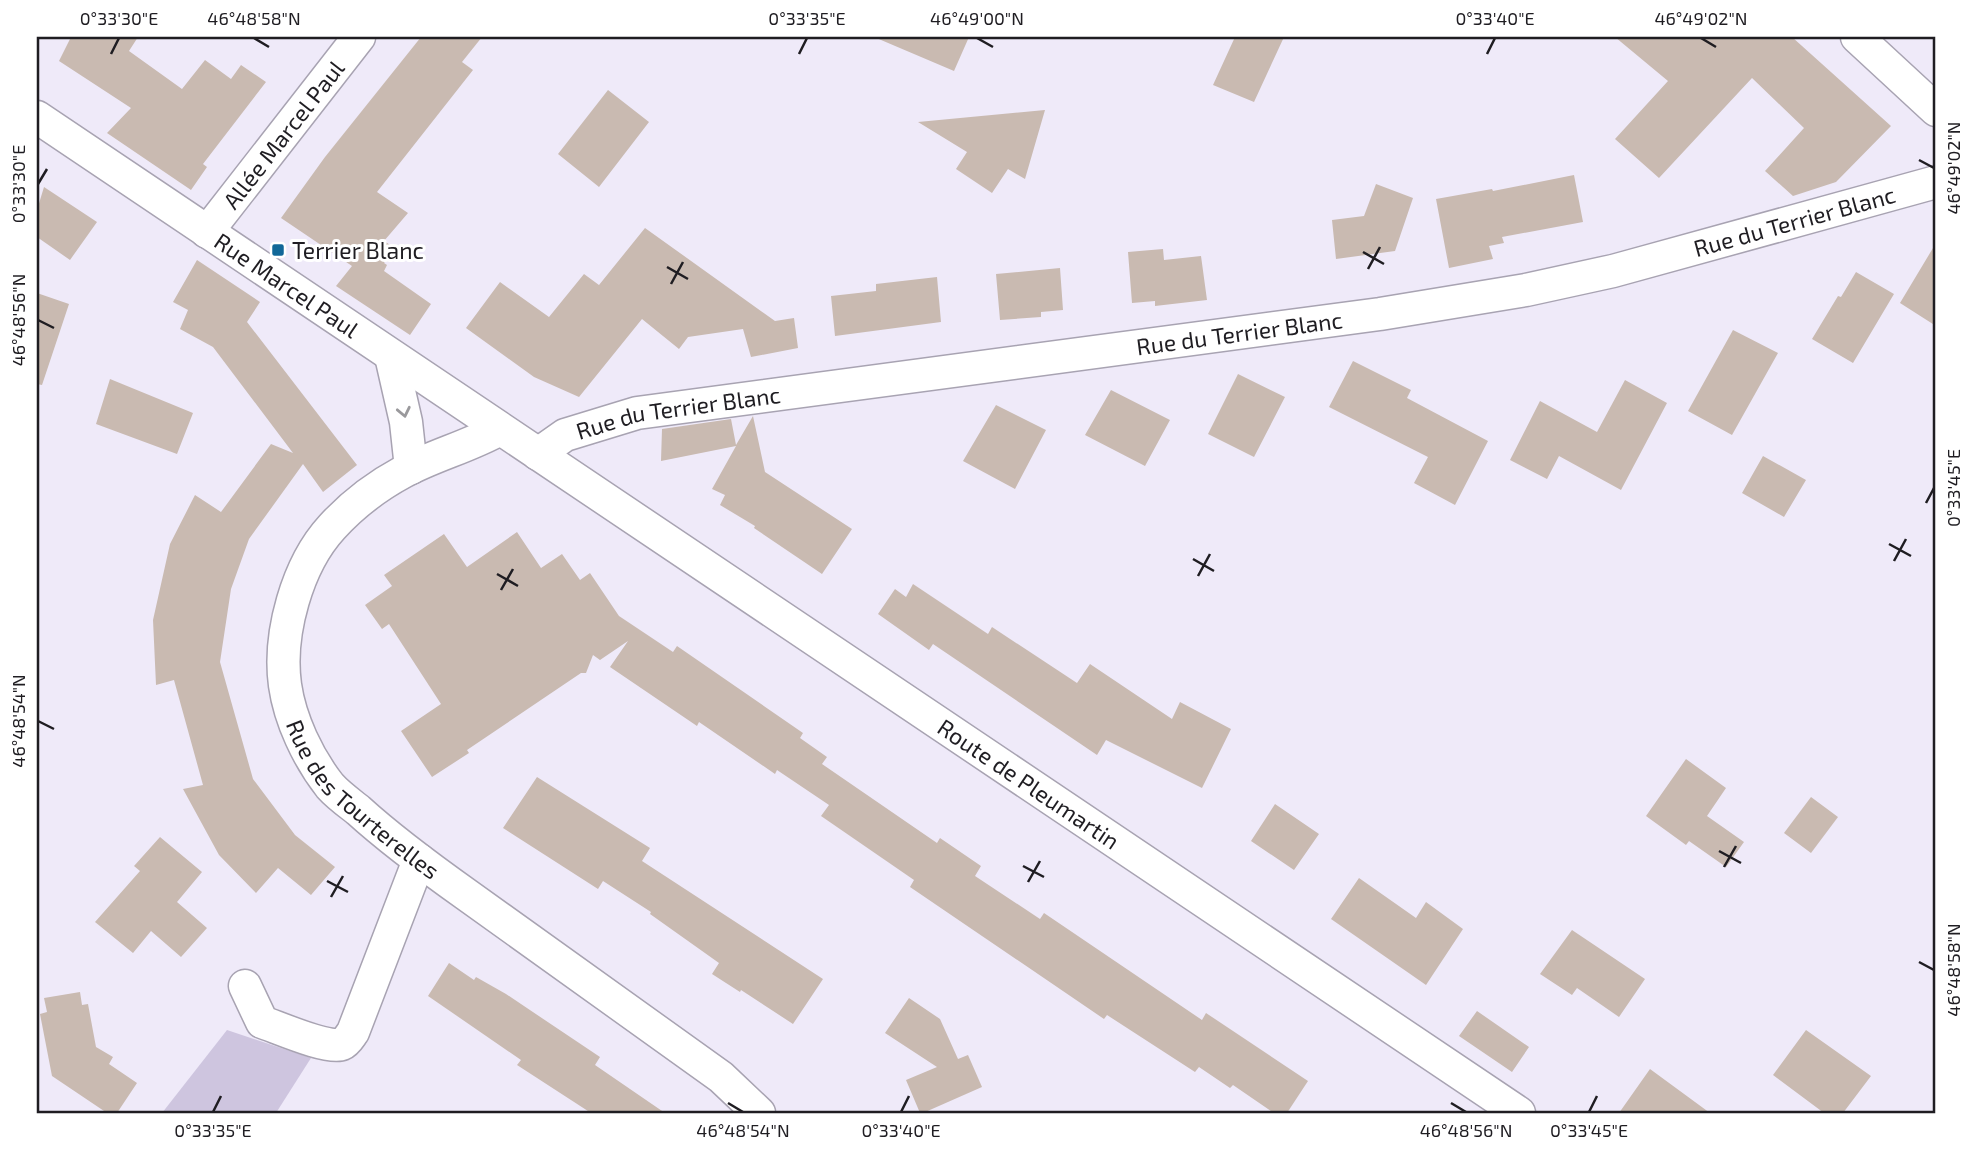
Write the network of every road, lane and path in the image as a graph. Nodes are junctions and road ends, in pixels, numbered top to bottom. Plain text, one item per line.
1 (359, 37) edge
2 (1857, 37) edge
3 (1936, 110) edge
4 (37, 117) edge
5 (1936, 182) edge
6 (207, 232) junction
7 (391, 356) junction
8 (500, 429) junction
9 (538, 454) junction
10 (411, 468) junction
11 (419, 860) junction
12 (246, 986) dead end
13 (759, 1113) edge
14 (1519, 1113) edge

1 - 6 street, Allée Marcel Paul
2 - 3 street
4 - 6 street, Rue Marcel Paul
5 - 9 street, Rue du Terrier Blanc
6 - 7 street, Rue Marcel Paul
7 - 8 street, Rue Marcel Paul
7 -> 10 street
8 - 9 street, Rue Marcel Paul
8 - 10 street, Rue des Tourterelles
9 - 14 street, Route de Pleumartin
10 - 11 street, Rue des Tourterelles
11 - 12 street
11 - 13 street, Rue des Tourterelles

